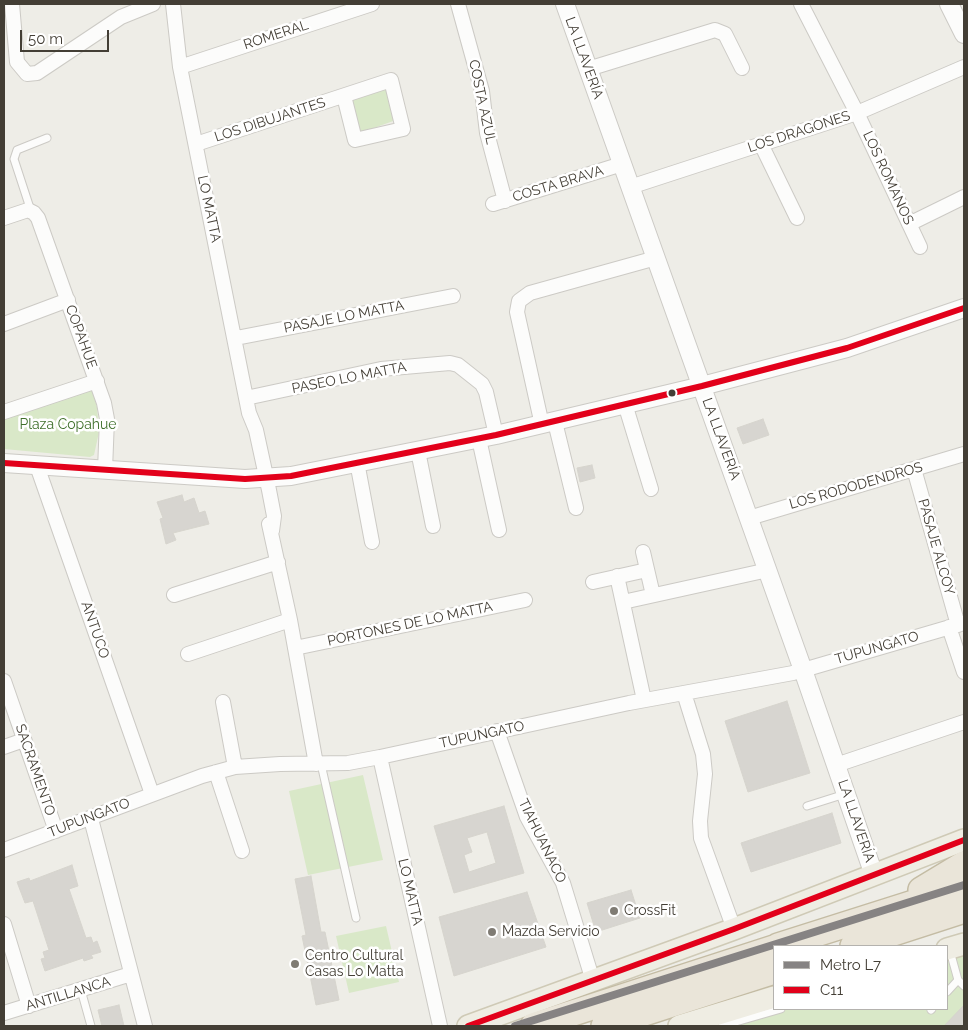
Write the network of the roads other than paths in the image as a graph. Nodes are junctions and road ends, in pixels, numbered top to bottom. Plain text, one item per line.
1 (12, 4) edge
2 (153, 4) edge
3 (173, 4) edge
4 (369, 4) edge
5 (458, 4) edge
6 (565, 4) edge
7 (801, 4) edge
8 (949, 4) edge
9 (964, 34) edge
10 (180, 67) junction
11 (964, 67) edge
12 (742, 68) dead end
13 (588, 69) junction
14 (344, 96) junction
15 (858, 113) junction
16 (47, 138) dead end
17 (196, 144) junction
18 (762, 144) junction
19 (622, 164) junction
20 (630, 187) junction
21 (964, 197) edge
22 (499, 203) joint
23 (31, 211) junction
24 (4, 218) edge
25 (797, 218) dead end
26 (909, 224) junction
27 (920, 246) dead end
28 (656, 258) junction
29 (453, 296) dead end
30 (68, 300) junction
31 (964, 308) edge
32 (4, 324) edge
33 (236, 338) junction
34 (97, 381) junction
35 (702, 386) junction
36 (246, 398) junction
37 (626, 404) junction
38 (4, 412) edge
39 (548, 423) junction
40 (496, 435) junction
41 (479, 439) junction
42 (418, 451) junction
43 (964, 454) edge
44 (4, 462) edge
45 (357, 462) junction
46 (37, 466) junction
47 (914, 469) junction
48 (105, 470) junction
49 (262, 479) junction
50 (651, 489) dead end
51 (576, 508) dead end
52 (749, 518) junction
53 (434, 526) dead end
54 (499, 530) dead end
55 (372, 542) dead end
56 (643, 552) dead end
57 (278, 562) junction
58 (647, 570) junction
59 (768, 570) junction
60 (617, 576) junction
61 (593, 582) dead end
62 (174, 595) dead end
63 (653, 595) junction
64 (525, 600) dead end
65 (623, 602) junction
66 (290, 620) junction
67 (957, 625) edge
68 (295, 648) junction
69 (188, 654) dead end
70 (803, 670) junction
71 (964, 672) edge
72 (4, 681) edge
73 (684, 693) junction
74 (644, 700) junction
75 (223, 702) dead end
76 (964, 722) edge
77 (497, 731) junction
78 (24, 740) junction
79 (4, 747) edge
80 (380, 757) junction
81 (319, 764) junction
82 (836, 765) junction
83 (235, 767) junction
84 (216, 772) junction
85 (152, 794) junction
86 (846, 794) junction
87 (807, 806) dead end
88 (91, 819) junction
89 (56, 830) junction
90 (964, 840) edge
91 (4, 850) edge
92 (242, 851) dead end
93 (964, 864) edge
94 (874, 875) junction
95 (964, 887) edge
96 (964, 910) edge
97 (884, 913) junction
98 (356, 918) dead end
99 (964, 918) edge
100 (934, 920) junction
101 (4, 924) edge
102 (734, 929) junction
103 (781, 945) edge
104 (856, 945) edge
105 (953, 947) edge
106 (773, 948) edge
107 (773, 971) edge
108 (132, 974) junction
109 (958, 980) junction
110 (594, 981) junction
111 (964, 986) edge
112 (81, 990) junction
113 (948, 991) edge
114 (773, 997) edge
115 (29, 1006) junction
116 (658, 1008) junction
117 (778, 1010) edge
118 (4, 1013) edge
119 (91, 1026) edge
120 (145, 1026) edge
121 (440, 1026) edge
122 (468, 1026) edge
123 (533, 1026) edge
124 (604, 1026) edge
125 (622, 1026) edge
126 (679, 1026) edge
127 (722, 1026) edge

1 - 2 street
3 - 10 street, LO MATTA
4 - 10 street, ROMERAL
5 - 22 street, COSTA AZUL
6 - 13 street, LA LLAVERÍA
7 - 15 street, LOS ROMANOS
8 - 9 street
10 - 17 street, LO MATTA
11 - 15 street, LOS DRAGONES
12 - 13 street
13 - 19 street, LA LLAVERÍA
14 - 14 street, LOS DIBUJANTES
14 - 17 street, LOS DIBUJANTES
15 - 18 street, LOS DRAGONES
15 - 26 street, LOS ROMANOS
16 - 23 lane
17 - 33 street, LO MATTA
18 - 20 street, LOS DRAGONES
18 - 25 street
19 - 20 street, LA LLAVERÍA
19 - 22 street, COSTA BRAVA
20 - 28 street, LA LLAVERÍA
21 - 26 street
23 - 24 street
23 - 30 street, COPAHUE
26 - 27 street, LOS ROMANOS
28 - 35 street, LA LLAVERÍA
28 - 39 street
29 - 33 street, PASAJE LO MATTA
30 - 32 street
30 - 34 street, COPAHUE
31 - 35 street
33 - 36 street, LO MATTA
34 - 38 street
34 - 48 street, COPAHUE
35 - 37 street
35 - 52 street, LA LLAVERÍA
36 - 40 street, PASEO LO MATTA
36 - 49 street, LO MATTA
37 - 39 street
37 - 50 street
39 - 40 street
39 - 51 street
40 - 41 street
41 - 42 street
41 - 54 street
42 - 45 street
42 - 53 street
43 - 47 street, LOS RODODENDROS
44 - 46 street
45 - 49 street
45 - 55 street
46 - 48 street
46 - 85 street, ANTUCO
47 - 52 street, LOS RODODENDROS
47 - 67 street, PASAJE ALCOY
48 - 49 street
49 - 57 street, LO MATTA
52 - 59 street, LA LLAVERÍA
56 - 58 street
57 - 62 street
57 - 66 street, LO MATTA
58 - 60 street
58 - 63 street
59 - 63 street
59 - 70 street, LA LLAVERÍA
60 - 61 street
60 - 65 street
63 - 65 street
64 - 68 street, PORTONES DE LO MATTA
65 - 74 street
66 - 68 street, LO MATTA
66 - 69 street
67 - 70 street, TUPUNGATO
67 - 71 street, PASAJE ALCOY
68 - 81 street, LO MATTA
70 - 73 street, TUPUNGATO
70 - 82 street, LA LLAVERÍA
72 - 78 street, SACRAMENTO
73 - 74 street, TUPUNGATO
73 - 102 street
74 - 77 street, TUPUNGATO
75 - 83 street
76 - 82 street
77 - 80 street, TUPUNGATO
77 - 110 street, TIAHUANACO
78 - 79 street
78 - 89 street, SACRAMENTO
80 - 81 street, TUPUNGATO
80 - 121 street, LO MATTA
81 - 83 street, TUPUNGATO
81 - 98 lane
82 - 86 street, LA LLAVERÍA
83 - 84 street, TUPUNGATO
84 - 85 street, TUPUNGATO
84 - 92 street
85 - 88 street, TUPUNGATO
86 - 87 lane
86 - 94 street, LA LLAVERÍA
88 - 89 street, TUPUNGATO
88 - 108 street
89 - 91 street, TUPUNGATO
90 - 94 main road
93 - 97 highway
94 - 102 main road
95 - 97 highway
96 - 100 highway
97 - 103 highway
99 - 100 highway
100 - 104 highway
101 - 115 street
102 - 110 main road
105 - 109 lane
106 - 123 highway
107 - 116 highway
108 - 112 street, ANTILLANCA
108 - 120 street
109 - 111 lane
109 - 113 lane
110 - 122 main road
112 - 115 street, ANTILLANCA
112 - 119 lane
114 - 126 main road
115 - 118 street, ANTILLANCA
116 - 124 highway
116 - 125 highway
117 - 127 lane

